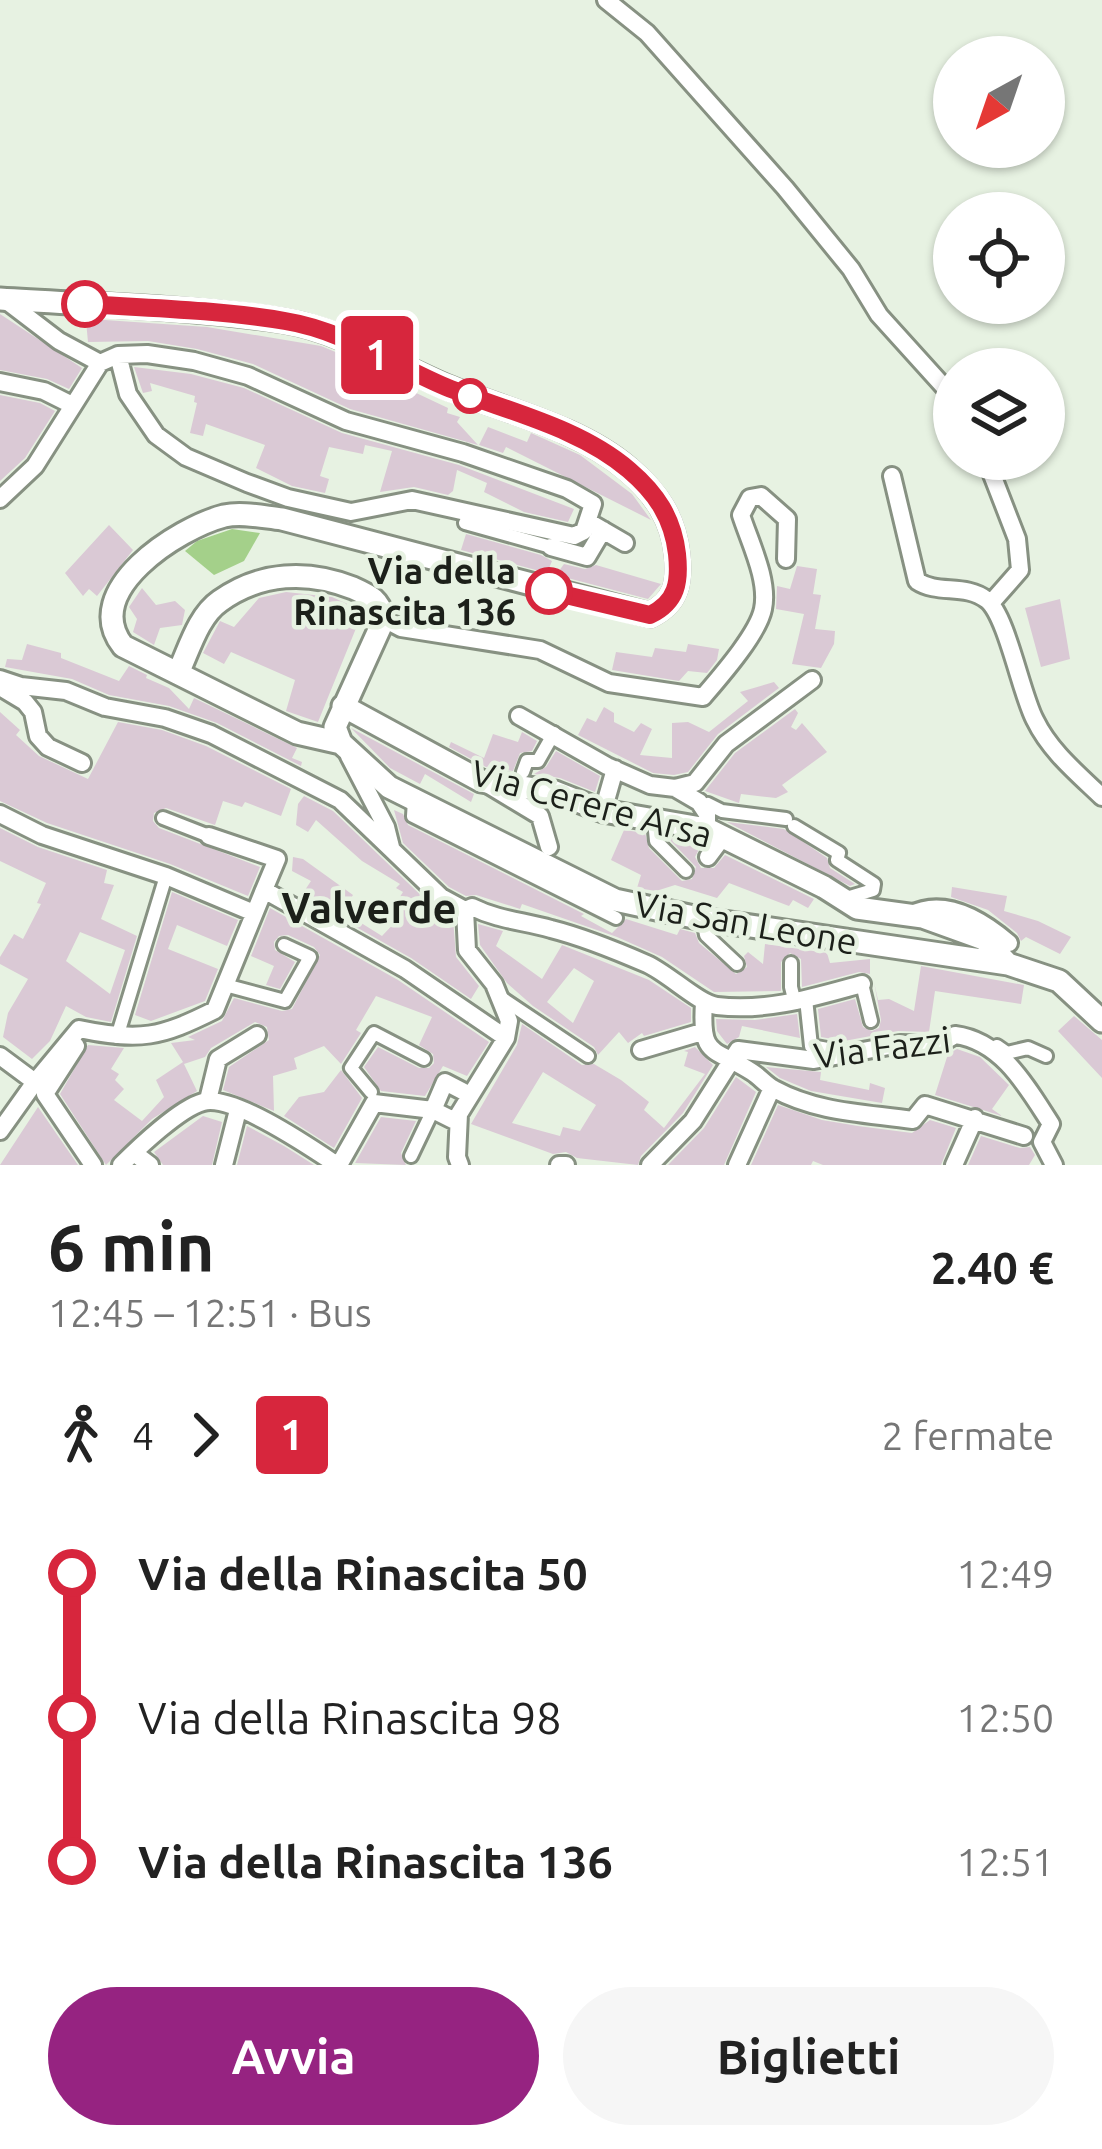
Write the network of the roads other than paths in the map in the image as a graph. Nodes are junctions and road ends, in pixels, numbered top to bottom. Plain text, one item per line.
1 (606, 0) edge
2 (2, 299) edge
3 (109, 359) junction
4 (933, 375) edge
5 (0, 382) edge
6 (72, 405) junction
7 (892, 476) dead end
8 (994, 480) edge
9 (0, 499) edge
10 (465, 523) dead end
11 (596, 526) junction
12 (625, 543) dead end
13 (551, 547) joint
14 (786, 559) dead end
15 (991, 603) junction
16 (384, 620) junction
17 (178, 673) junction
18 (812, 680) dead end
19 (0, 683) edge
20 (343, 706) junction
21 (519, 716) dead end
22 (554, 733) junction
23 (341, 743) junction
24 (82, 763) dead end
25 (615, 770) junction
26 (521, 779) junction
27 (481, 781) junction
28 (675, 788) junction
29 (1102, 796) edge
30 (414, 800) junction
31 (603, 811) junction
32 (0, 814) edge
33 (164, 818) dead end
34 (655, 821) junction
35 (712, 825) junction
36 (209, 836) joint
37 (549, 847) dead end
38 (391, 848) junction
39 (708, 856) dead end
40 (686, 872) dead end
41 (166, 876) junction
42 (264, 890) junction
43 (842, 899) junction
44 (464, 910) junction
45 (254, 913) junction
46 (616, 918) dead end
47 (703, 919) junction
48 (284, 945) dead end
49 (1008, 954) junction
50 (791, 963) dead end
51 (737, 964) dead end
52 (862, 984) joint
53 (225, 986) junction
54 (500, 997) junction
55 (801, 1001) junction
56 (704, 1004) junction
57 (871, 1021) dead end
58 (1102, 1022) edge
59 (86, 1031) junction
60 (702, 1032) junction
61 (257, 1035) dead end
62 (507, 1036) junction
63 (118, 1037) junction
64 (984, 1042) junction
65 (641, 1050) dead end
66 (851, 1053) junction
67 (0, 1056) edge
68 (588, 1056) dead end
69 (1046, 1056) dead end
70 (424, 1059) dead end
71 (730, 1062) junction
72 (40, 1075) junction
73 (772, 1088) junction
74 (371, 1092) dead end
75 (470, 1095) junction
76 (208, 1100) junction
77 (238, 1110) junction
78 (433, 1110) junction
79 (975, 1118) junction
80 (457, 1122) junction
81 (0, 1131) edge
82 (1024, 1136) dead end
83 (411, 1156) dead end
84 (127, 1159) edge
85 (335, 1164) edge
86 (93, 1165) edge
87 (150, 1165) edge
88 (224, 1165) edge
89 (460, 1165) edge
90 (650, 1165) edge
91 (736, 1165) edge
92 (954, 1165) edge
93 (1054, 1165) edge

1 - 4 street
2 - 3 street
2 - 17 street
3 - 6 street
3 - 11 street
3 - 11 street
5 - 6 street
6 - 9 street
7 - 15 street
8 - 15 street
10 - 13 street
11 - 12 street
11 - 13 street
14 - 16 street
15 - 29 street
16 - 17 street
16 - 20 street
17 - 23 street
18 - 28 street
19 - 24 street
19 - 38 street
20 - 23 street
20 - 27 street, Via Cerere Arsa
21 - 22 street
22 - 25 street
22 - 26 street
23 - 30 street, Via San Leone
23 - 38 street
25 - 28 street
25 - 31 street
26 - 27 street, Via Cerere Arsa
26 - 31 street, Via Cerere Arsa
27 - 37 street
28 - 35 street
30 - 46 street
30 - 47 street, Via San Leone
31 - 34 street, Via Cerere Arsa
32 - 41 street
33 - 36 street
34 - 35 street, Via Cerere Arsa
34 - 40 street
35 - 39 street
35 - 43 street, Via Cerere Arsa
35 - 43 street
36 - 42 street
38 - 44 street
41 - 45 street
41 - 63 street
42 - 45 street
42 - 62 street
43 - 49 street, Via Cerere Arsa
44 - 54 street
44 - 56 street
45 - 53 street
47 - 49 street, Via San Leone
47 - 51 street
48 - 53 street
49 - 58 street, Via San Leone
50 - 55 street
52 - 55 street
52 - 57 street
53 - 63 street
54 - 62 street
54 - 68 street
55 - 56 street
55 - 66 street
56 - 60 street
59 - 63 street
59 - 72 street
59 - 86 street
60 - 65 street
60 - 71 street
61 - 76 street
62 - 75 street
64 - 66 street, Via Fazzi
64 - 69 street
64 - 93 street, Via Fazzi
66 - 71 street, Via Fazzi
67 - 72 street
70 - 74 street
71 - 73 street
71 - 90 street
72 - 81 street
73 - 79 street
73 - 91 street
75 - 78 street
75 - 80 street
76 - 77 street
76 - 84 street
77 - 85 street
77 - 88 street
78 - 80 street
78 - 83 street
78 - 85 street
79 - 82 street
79 - 92 street
80 - 89 street
84 - 87 street

